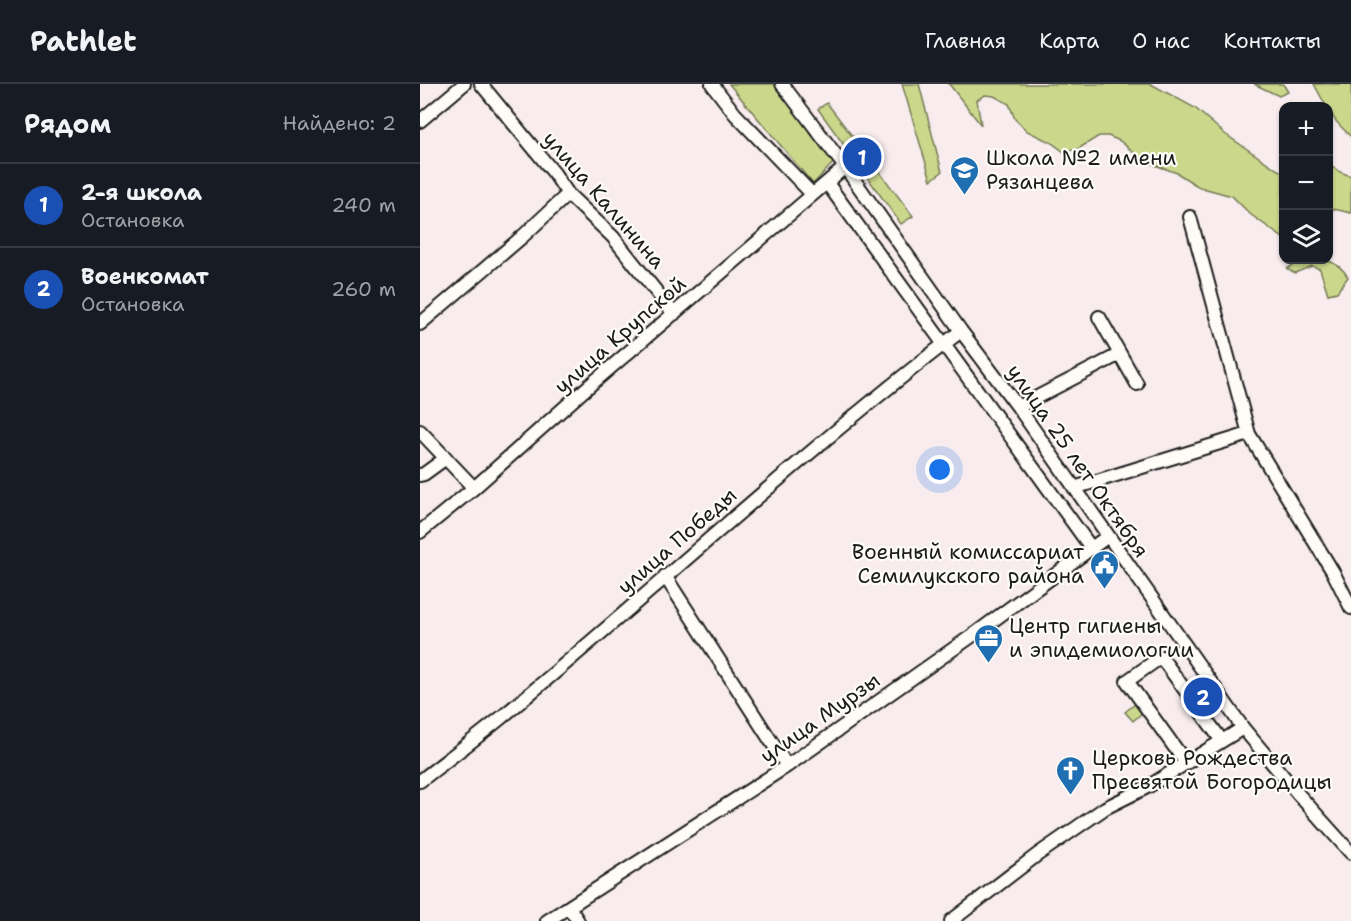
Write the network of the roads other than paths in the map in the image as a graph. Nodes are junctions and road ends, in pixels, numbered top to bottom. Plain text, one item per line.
1 (464, 84) edge
2 (481, 84) edge
3 (712, 84) edge
4 (782, 84) edge
5 (420, 121) edge
6 (845, 167) junction
7 (827, 183) junction
8 (568, 194) junction
9 (812, 194) junction
10 (1190, 217) dead end
11 (674, 314) junction
12 (1099, 317) dead end
13 (420, 324) edge
14 (960, 331) junction
15 (943, 344) junction
16 (1120, 354) junction
17 (1137, 384) dead end
18 (1018, 407) junction
19 (420, 431) edge
20 (1249, 434) junction
21 (446, 458) junction
22 (420, 475) edge
23 (474, 488) junction
24 (1074, 488) junction
25 (420, 532) edge
26 (1108, 536) junction
27 (1092, 549) junction
28 (665, 576) junction
29 (1351, 608) edge
30 (1243, 728) junction
31 (1222, 741) junction
32 (1186, 763) junction
33 (787, 766) junction
34 (420, 781) edge
35 (1351, 853) edge
36 (568, 907) junction
37 (548, 921) edge
38 (578, 921) edge
39 (951, 921) edge

1 - 5 street
2 - 8 street, улица Калинина
3 - 9 street
4 - 6 street, улица 25 лет Октября
6 - 7 street, улица Крупской
6 - 14 street, улица 25 лет Октября
7 - 9 street, улица Крупской
7 - 15 street
8 - 11 street, улица Калинина
8 - 13 street
9 - 11 street, улица Крупской
10 - 20 street
11 - 23 street, улица Крупской
12 - 16 street
14 - 15 street, улица Победы
14 - 18 street, улица 25 лет Октября
15 - 27 street
15 - 28 street, улица Победы
16 - 17 street
16 - 18 street
18 - 24 street, улица 25 лет Октября
19 - 21 street
20 - 24 street
20 - 29 street
21 - 22 street
21 - 23 street
23 - 25 street, улица Крупской
24 - 26 street, улица 25 лет Октября
26 - 27 street, улица Мурзы
26 - 30 street, улица 25 лет Октября
27 - 33 street, улица Мурзы
28 - 33 street
28 - 34 street, улица Победы
30 - 31 street
30 - 35 street, улица 25 лет Октября
31 - 32 street
31 - 32 street
32 - 39 street
33 - 36 street, улица Мурзы
36 - 37 street, улица Мурзы
36 - 38 street

